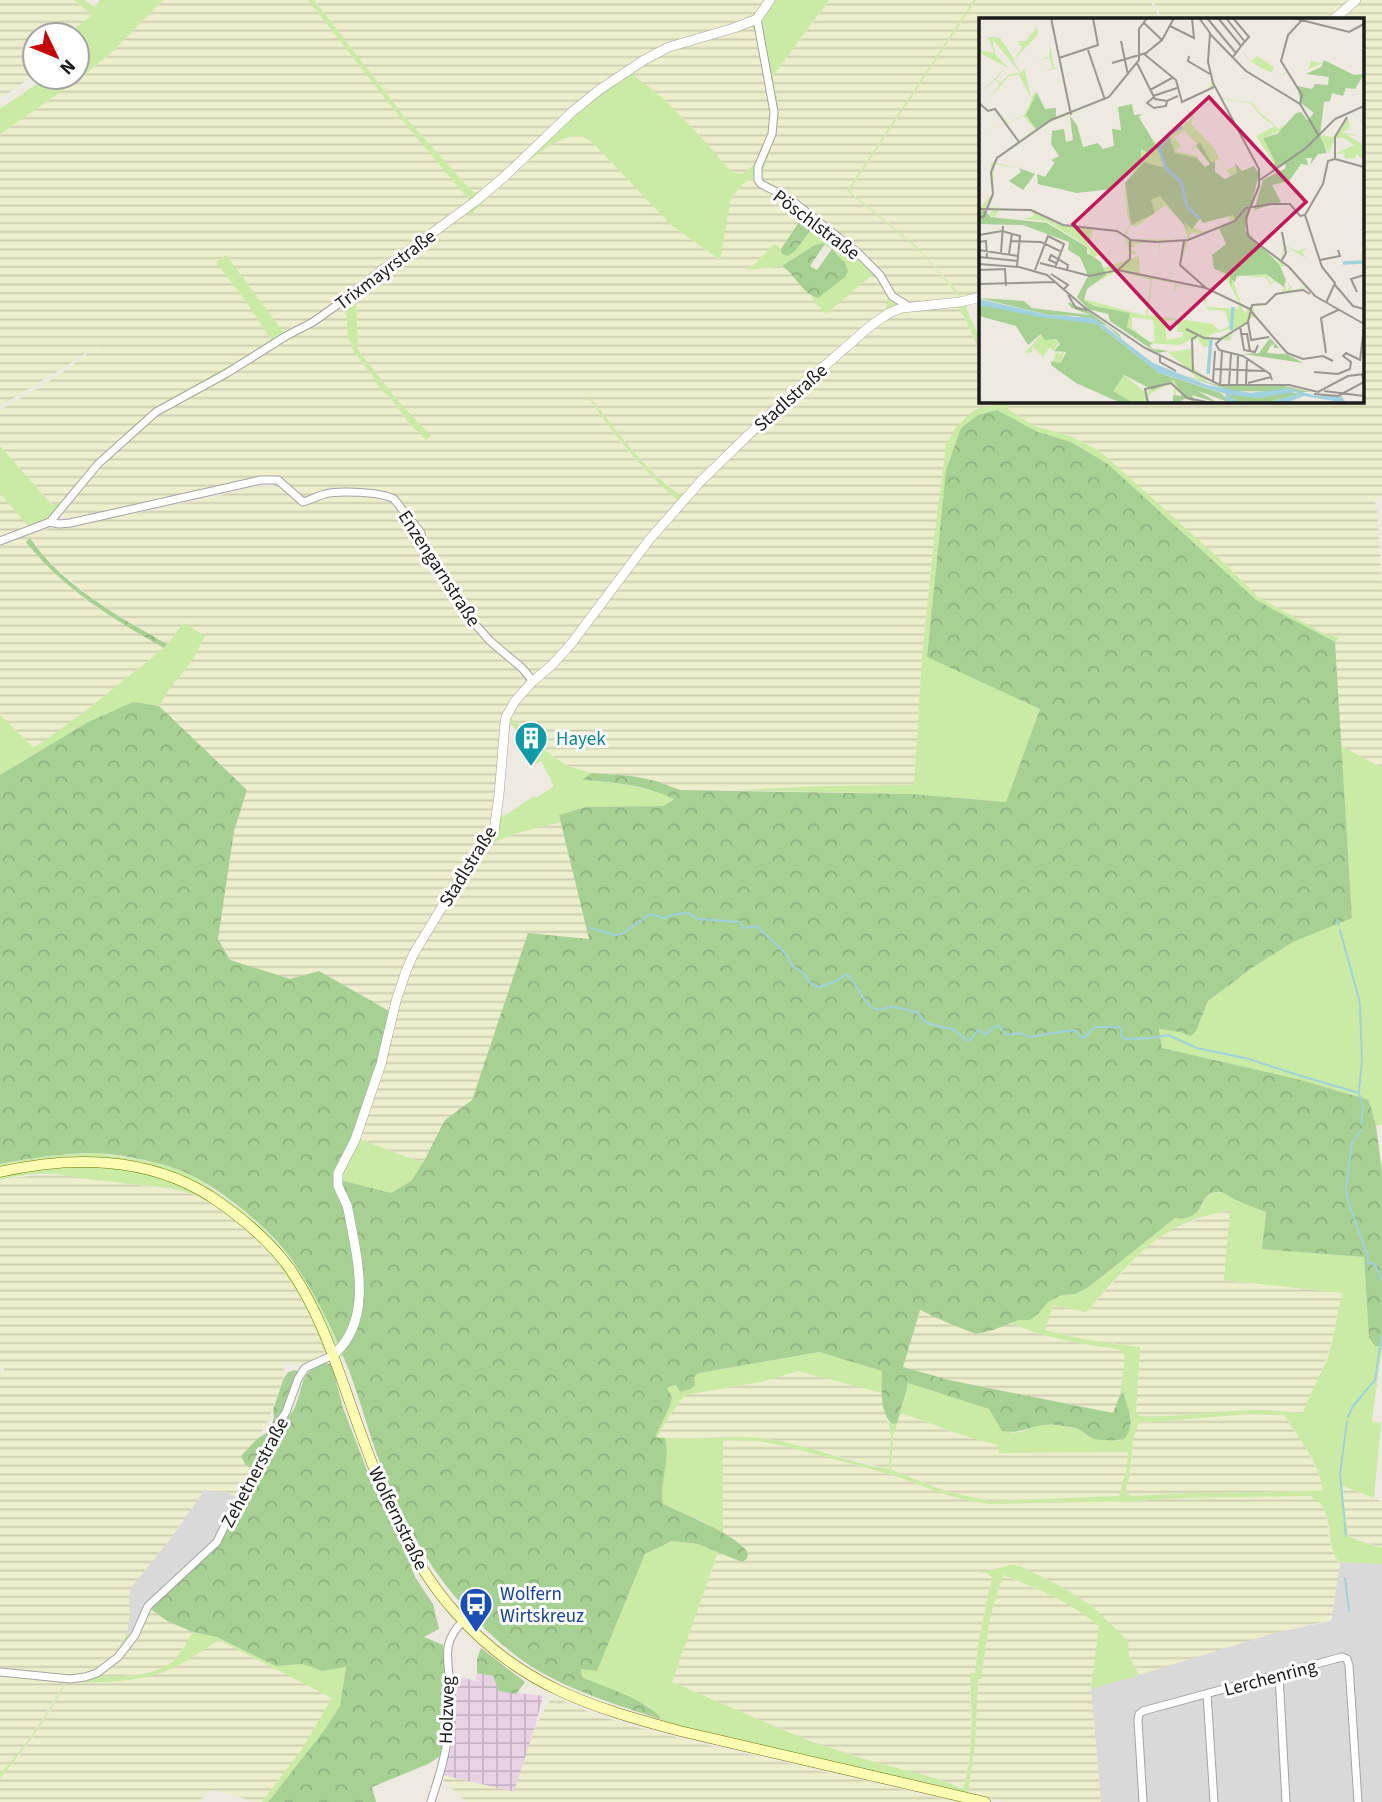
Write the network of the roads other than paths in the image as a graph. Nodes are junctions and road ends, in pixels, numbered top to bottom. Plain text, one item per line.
1 (770, 0) edge
2 (1356, 0) edge
3 (1335, 18) edge
4 (757, 19) junction
5 (892, 296) junction
6 (979, 297) edge
7 (344, 300) joint
8 (908, 306) junction
9 (889, 313) junction
10 (50, 522) junction
11 (0, 541) edge
12 (533, 681) junction
13 (0, 1172) edge
14 (333, 1355) junction
15 (463, 1621) junction
16 (0, 1672) edge
17 (1279, 1675) junction
18 (1207, 1694) junction
19 (431, 1802) edge
20 (985, 1802) edge
21 (1143, 1802) edge
22 (1214, 1802) edge
23 (1286, 1802) edge
24 (1358, 1802) edge

1 - 4 street
2 - 3 street
4 - 5 street, Pöschlstraße
4 - 7 street, Trixmayrstraße
5 - 8 street, Pöschlstraße
5 - 9 street
6 - 8 street
7 - 10 street, Trixmayrstraße
8 - 9 street, Stadlstraße
9 - 12 street, Stadlstraße
10 - 11 street, Trixmayrstraße
10 - 12 street, Enzengarnstraße
12 - 14 street, Stadlstraße
13 - 14 main road, Wolfernstraße
14 - 15 main road, Wolfernstraße
14 - 16 street, Zehetnerstraße
15 - 19 street, Holzweg
15 - 20 main road, Wolfernstraße
17 - 18 street, Lerchenring
17 - 23 street
17 - 24 street, Lerchenring
18 - 21 street, Lerchenring
18 - 22 street

